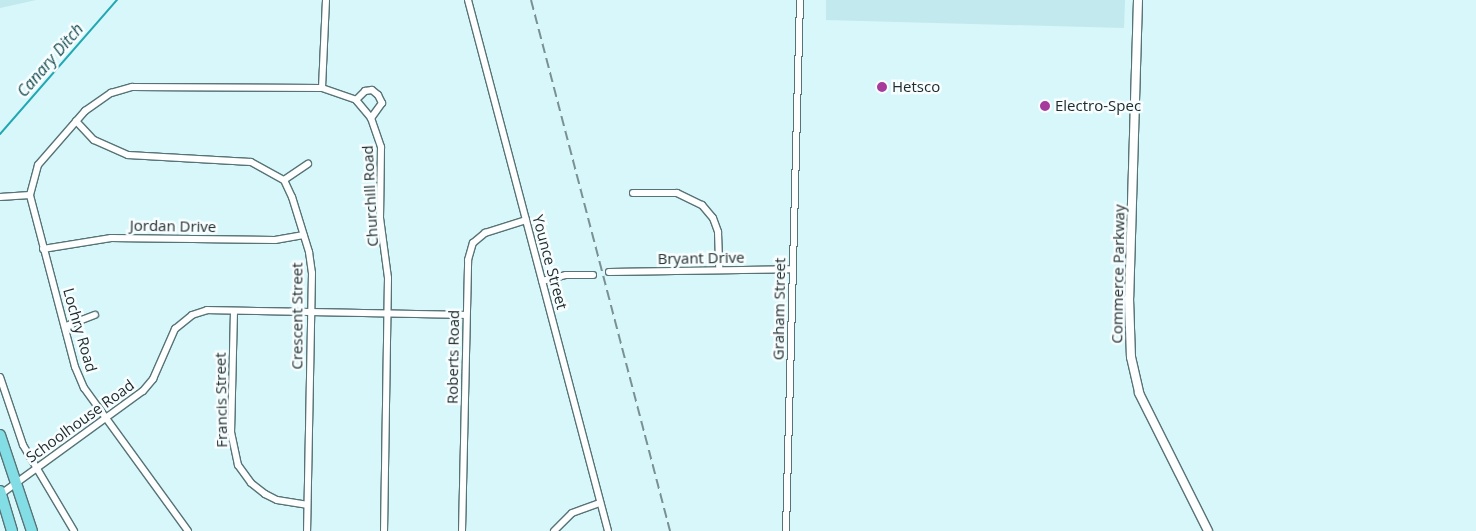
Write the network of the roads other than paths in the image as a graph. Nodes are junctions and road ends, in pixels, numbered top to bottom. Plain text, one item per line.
1 (326, 0) edge
2 (468, 0) edge
3 (800, 0) edge
4 (1138, 0) edge
5 (322, 88) junction
6 (356, 100) junction
7 (371, 118) junction
8 (76, 121) junction
9 (308, 164) dead end
10 (284, 180) junction
11 (632, 193) dead end
12 (30, 195) junction
13 (0, 197) edge
14 (526, 220) junction
15 (304, 235) junction
16 (44, 249) junction
17 (719, 270) junction
18 (792, 270) junction
19 (610, 272) dead end
20 (593, 275) dead end
21 (542, 281) junction
22 (234, 311) junction
23 (311, 312) junction
24 (388, 314) junction
25 (95, 315) dead end
26 (466, 315) junction
27 (66, 326) junction
28 (0, 377) edge
29 (106, 419) junction
30 (0, 435) edge
31 (36, 469) junction
32 (16, 483) junction
33 (1, 492) edge
34 (600, 503) junction
35 (307, 505) junction
36 (12, 531) edge
37 (32, 531) edge
38 (74, 531) edge
39 (188, 531) edge
40 (307, 531) edge
41 (384, 531) edge
42 (462, 531) edge
43 (554, 531) edge
44 (608, 531) edge
45 (786, 531) edge
46 (1208, 531) edge

1 - 5 street
2 - 14 street, Younce Street
3 - 18 street, Graham Street
4 - 46 street, Commerce Parkway
5 - 6 street
5 - 8 street
6 - 7 street, Churchill Road
6 - 7 street
7 - 24 street, Churchill Road
8 - 10 street
8 - 12 street
9 - 10 street
10 - 15 street, Crescent Street
11 - 17 street
12 - 13 street
12 - 16 street, Lochry Road
14 - 21 street, Younce Street
14 - 26 street, Roberts Road
15 - 16 street, Jordan Drive
15 - 23 street, Crescent Street
16 - 27 street, Lochry Road
17 - 18 street, Bryant Drive
17 - 19 street, Bryant Drive
18 - 45 street, Graham Street
20 - 21 street
21 - 34 street, Younce Street
22 - 23 street, Schoolhouse Road
22 - 29 street, Schoolhouse Road
22 - 35 street, Francis Street
23 - 24 street, Schoolhouse Road
23 - 35 street, Crescent Street
24 - 26 street, Schoolhouse Road
24 - 41 street, Churchill Road
25 - 27 street
26 - 42 street, Roberts Road
27 - 29 street, Lochry Road
28 - 31 street
29 - 31 street, Schoolhouse Road
29 - 39 street, Lochry Road
30 - 32 main road
31 - 32 street, Schoolhouse Road
31 - 38 street
32 - 33 street, Schoolhouse Road
32 - 37 main road
33 - 36 main road
34 - 43 street
34 - 44 street, Younce Street
35 - 40 street, Crescent Street

